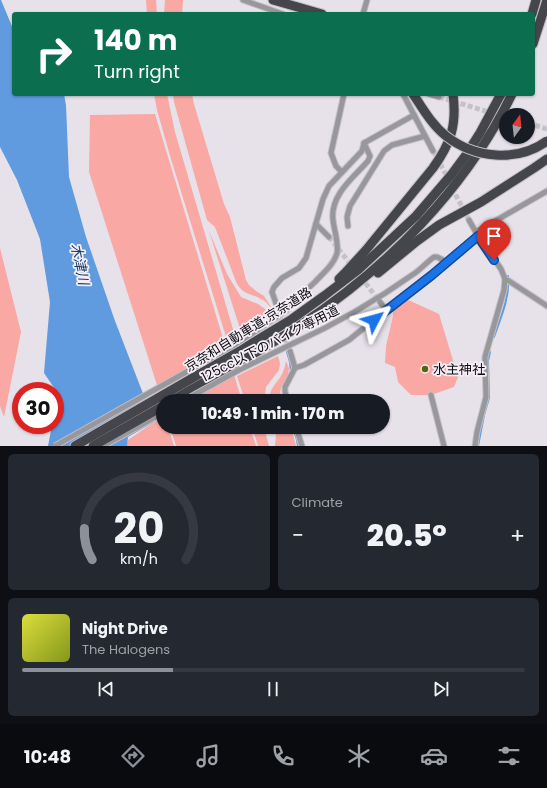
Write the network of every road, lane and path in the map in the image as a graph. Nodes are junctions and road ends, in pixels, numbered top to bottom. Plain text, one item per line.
1 (243, 0) edge
2 (272, 0) edge
3 (367, 0) edge
4 (536, 0) edge
5 (547, 0) edge
6 (278, 12) edge
7 (299, 12) edge
8 (315, 12) edge
9 (364, 12) edge
10 (533, 12) edge
11 (535, 38) edge
12 (344, 96) edge
13 (404, 96) edge
14 (414, 96) edge
15 (436, 96) edge
16 (453, 96) edge
17 (500, 96) edge
18 (511, 96) edge
19 (439, 97) dead end
20 (414, 115) junction
21 (425, 136) junction
22 (547, 141) edge
23 (364, 143) junction
24 (433, 151) tunnel mouth
25 (547, 159) edge
26 (342, 172) junction
27 (547, 191) edge
28 (470, 220) tunnel mouth
29 (316, 224) junction
30 (348, 226) dead end
31 (477, 234) junction
32 (329, 237) tunnel mouth
33 (447, 262) junction
34 (505, 279) junction
35 (380, 302) tunnel mouth
36 (332, 303) junction
37 (547, 306) edge
38 (278, 309) tunnel mouth
39 (386, 310) junction
40 (292, 319) junction
41 (290, 351) tunnel mouth
42 (243, 355) junction
43 (295, 368) junction
44 (182, 394) edge
45 (196, 394) edge
46 (286, 394) edge
47 (430, 395) dead end
48 (156, 410) edge
49 (156, 416) edge
50 (298, 434) edge
51 (55, 446) edge
52 (75, 446) edge
53 (93, 446) edge
54 (104, 446) edge
55 (302, 446) edge
56 (444, 446) edge
57 (476, 446) edge

1 - 6 street
2 - 7 highway
2 - 8 highway
3 - 9 street
4 - 10 highway
5 - 11 highway
12 - 26 street
13 - 20 street
14 - 22 highway, bridge
15 - 19 street
16 - 40 highway
17 - 40 highway, 京奈和自動車道;京奈道路
18 - 36 highway, 京奈和自動車道;京奈道路
20 - 21 street
20 - 23 street
21 - 24 street
21 - 30 street
23 - 26 street
23 - 51 street, 125cc以下のバイク専用道, bridge
25 - 36 highway
26 - 29 street
27 - 31 street
28 - 31 street
29 - 32 street
29 - 38 street
31 - 33 street
31 - 34 street
33 - 39 street
33 - 45 street, 125cc以下のバイク専用道, bridge
34 - 37 street
34 - 57 street
35 - 39 street
36 - 42 highway, 京奈和自動車道;京奈道路
39 - 43 street
40 - 42 highway, 京奈和自動車道;京奈道路
41 - 43 street
42 - 44 highway, 京奈和自動車道;京奈道路
42 - 52 highway, 京奈和自動車道;京奈道路
43 - 46 street
47 - 56 street
48 - 53 highway
49 - 54 street
50 - 55 street

